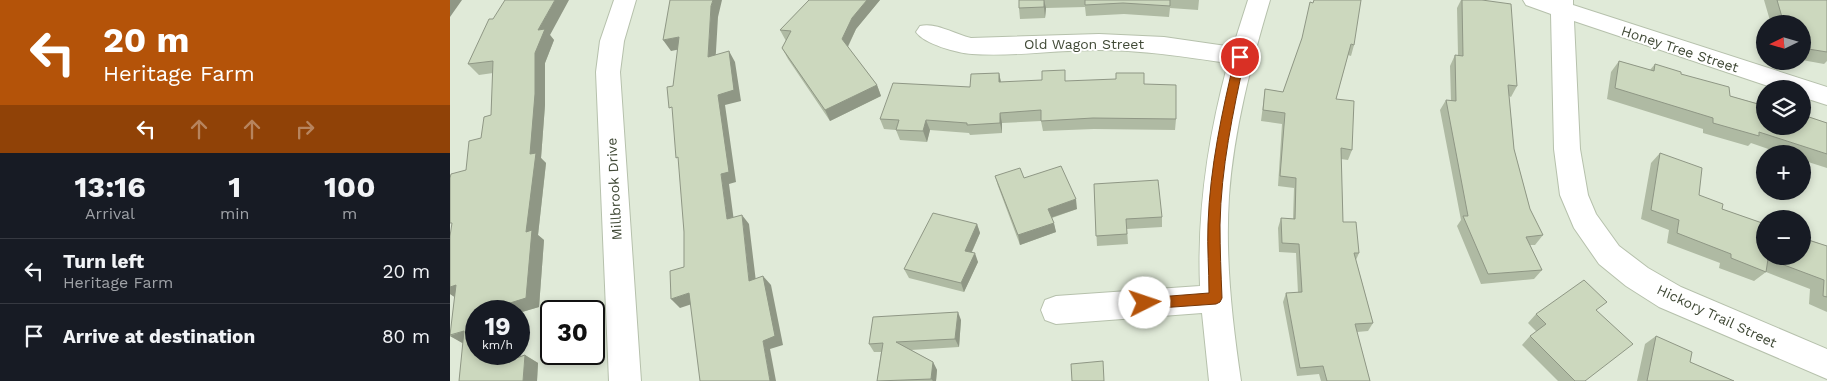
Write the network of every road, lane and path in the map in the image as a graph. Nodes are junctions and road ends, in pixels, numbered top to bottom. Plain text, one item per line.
1 (625, 0) edge
2 (1259, 0) edge
3 (1534, 0) edge
4 (1561, 5) edge
5 (928, 32) dead end
6 (1240, 57) junction
7 (1827, 96) edge
8 (1216, 298) junction
9 (1056, 310) dead end
10 (1827, 364) edge
11 (625, 381) edge
12 (1226, 381) edge

1 - 11 street, Millbrook Drive
2 - 6 street
3 - 4 street, Honey Tree Street
4 - 7 street, Honey Tree Street
4 - 10 street, Hickory Trail Street
5 - 6 street, Old Wagon Street
6 - 8 street
8 - 9 street
8 - 12 street

